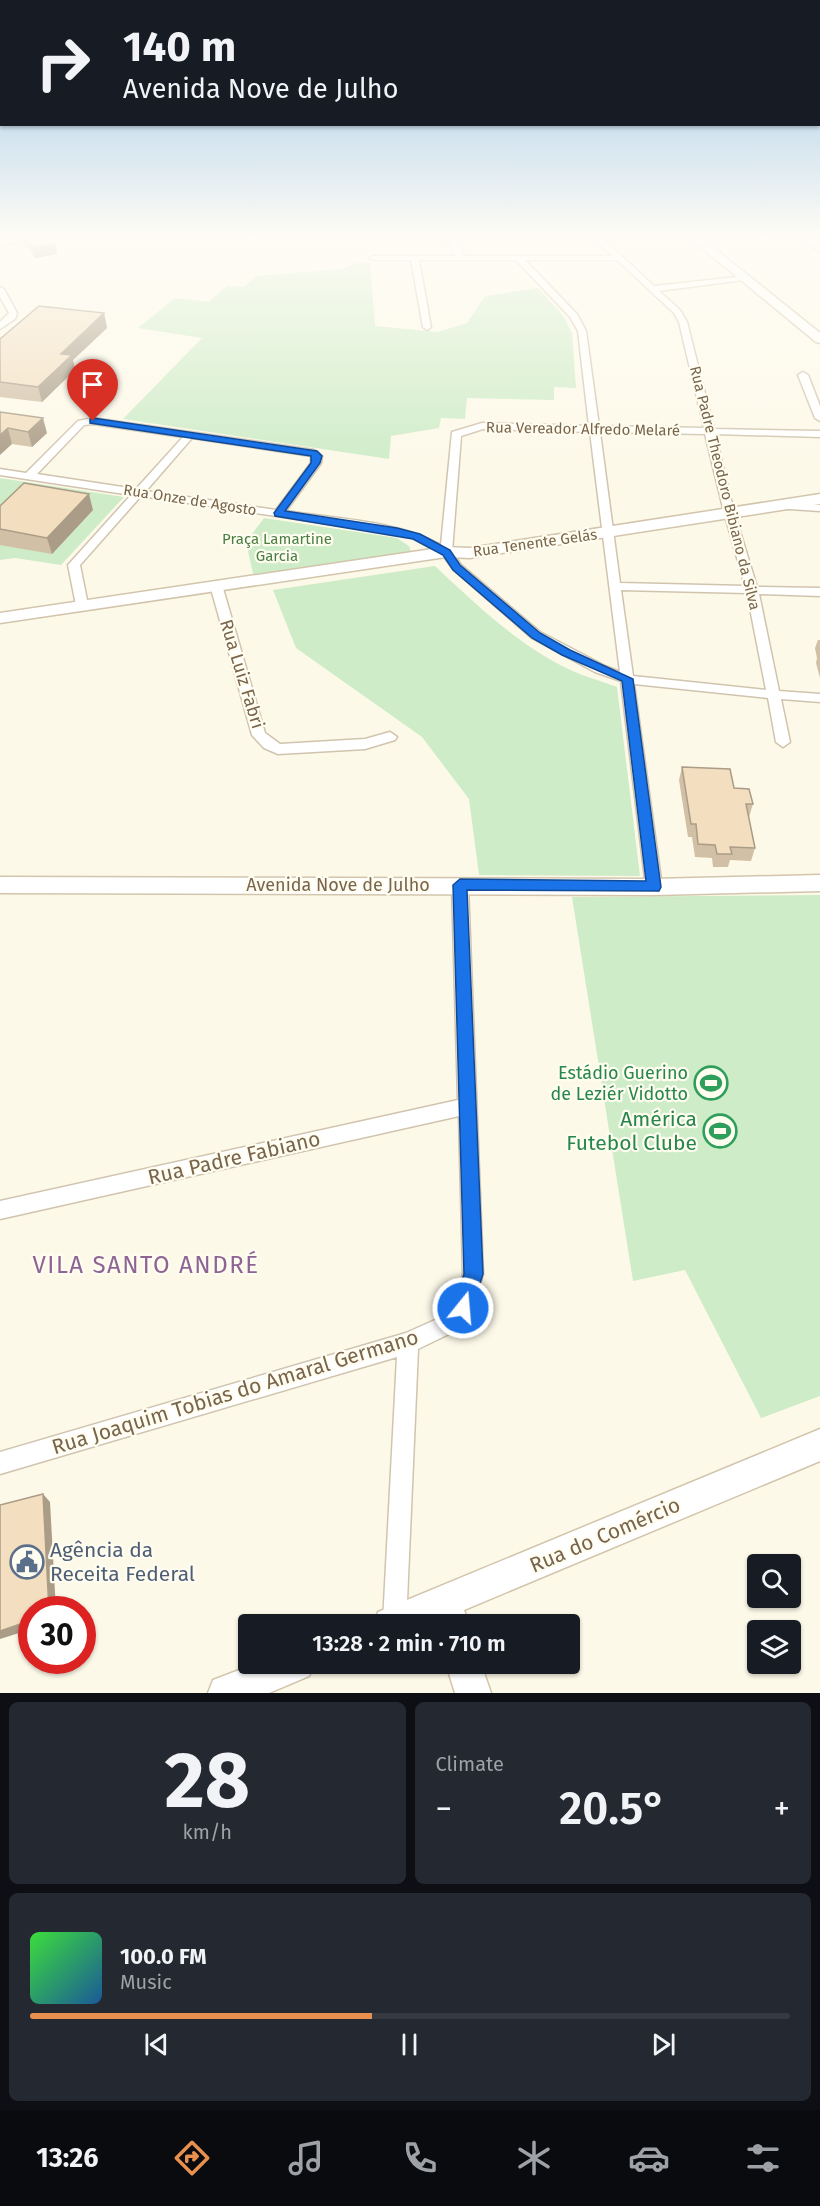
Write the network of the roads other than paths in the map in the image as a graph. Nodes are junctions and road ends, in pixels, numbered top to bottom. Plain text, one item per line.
1 (13, 314) edge
2 (424, 314) edge
3 (572, 314) edge
4 (678, 314) edge
5 (789, 314) edge
6 (0, 326) edge
7 (426, 327) dead end
8 (820, 339) edge
9 (803, 375) dead end
10 (820, 418) edge
11 (595, 428) junction
12 (711, 431) junction
13 (820, 434) edge
14 (190, 435) junction
15 (0, 472) edge
16 (29, 476) junction
17 (139, 492) junction
18 (820, 499) edge
19 (772, 506) junction
20 (820, 508) edge
21 (729, 512) junction
22 (279, 513) junction
23 (608, 532) junction
24 (446, 552) junction
25 (216, 585) junction
26 (616, 586) junction
27 (752, 589) junction
28 (820, 592) edge
29 (82, 605) junction
30 (0, 618) edge
31 (627, 679) junction
32 (772, 696) junction
33 (820, 698) edge
34 (390, 737) dead end
35 (783, 742) dead end
36 (820, 883) edge
37 (0, 885) edge
38 (460, 885) junction
39 (654, 887) junction
40 (468, 1106) junction
41 (0, 1210) edge
42 (408, 1343) junction
43 (820, 1445) edge
44 (0, 1463) edge
45 (448, 1613) edge
46 (393, 1614) edge
47 (273, 1674) edge
48 (467, 1674) edge
49 (226, 1693) edge
50 (473, 1693) edge

1 - 6 street
2 - 7 street
3 - 11 street
4 - 12 street, Rua Padre Theodoro Bibiano da Silva
5 - 8 street
9 - 10 street
11 - 12 street, Rua Vereador Alfredo Melaré
11 - 23 street
11 - 24 street, Rua Vereador Alfredo Melaré
12 - 13 street, Rua Vereador Alfredo Melaré
12 - 21 street, Rua Padre Theodoro Bibiano da Silva
14 - 16 street
14 - 17 street
14 - 22 street
15 - 16 street, Rua Onze de Agosto
16 - 17 street, Rua Onze de Agosto
17 - 22 street, Rua Onze de Agosto
17 - 29 street
18 - 19 street, Rua Tenente Gelás
19 - 20 street
19 - 21 street, Rua Tenente Gelás
21 - 23 street, Rua Tenente Gelás
21 - 27 street, Rua Padre Theodoro Bibiano da Silva
22 - 24 street, Rua Onze de Agosto
23 - 24 street, Rua Tenente Gelás
23 - 26 street
24 - 25 street, Rua Tenente Gelás
24 - 31 street, Rua Onze de Agosto
25 - 29 street, Rua Tenente Gelás
25 - 34 street, Rua Luiz Fabri
26 - 27 street
26 - 31 street
27 - 28 street
27 - 32 street, Rua Padre Theodoro Bibiano da Silva
29 - 30 street, Rua Tenente Gelás
31 - 32 street, Rua Onze de Agosto
31 - 39 street
32 - 33 street, Rua Onze de Agosto
32 - 35 street, Rua Padre Theodoro Bibiano da Silva
36 - 39 street, Avenida Nove de Julho
37 - 38 street, Avenida Nove de Julho
38 - 39 street, Avenida Nove de Julho
38 - 40 street
40 - 41 street, Rua Padre Fabiano
40 - 42 street, Rua Joaquim Tobias do Amaral Germano
42 - 44 street, Rua Joaquim Tobias do Amaral Germano
42 - 46 street
43 - 45 street, Rua do Comércio
47 - 49 street
48 - 50 street

